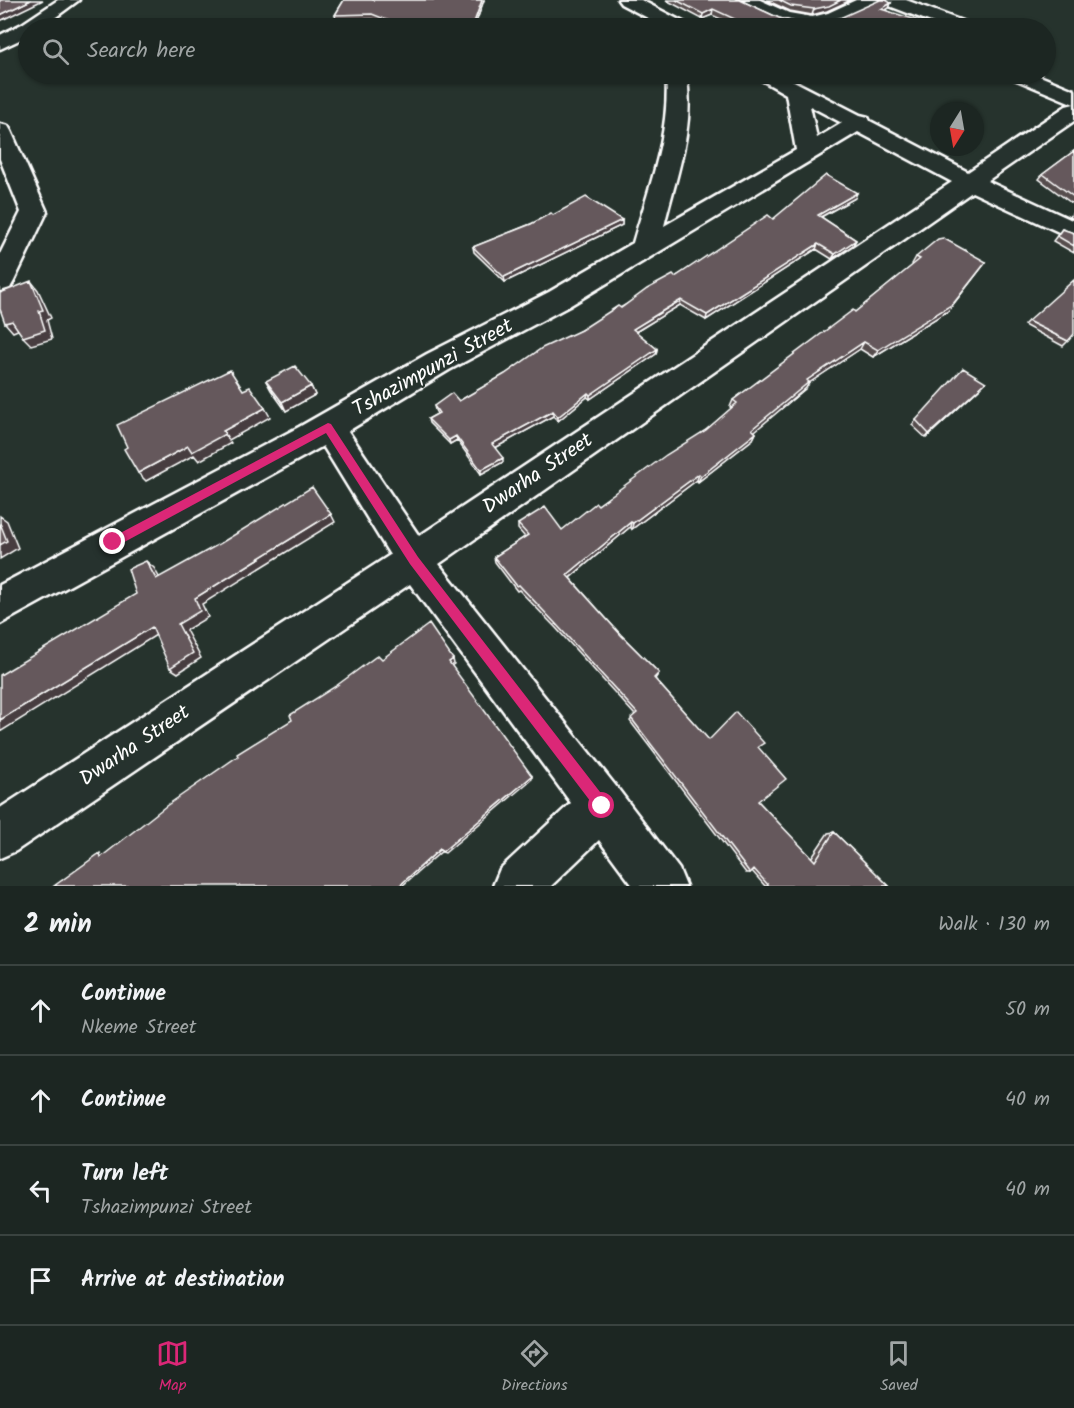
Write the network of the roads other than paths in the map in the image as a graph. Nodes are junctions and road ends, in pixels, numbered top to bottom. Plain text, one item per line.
1 (70, 0) edge
2 (627, 0) edge
3 (746, 0) edge
4 (870, 0) edge
5 (890, 0) edge
6 (41, 18) edge
7 (651, 18) edge
8 (785, 18) edge
9 (829, 18) edge
10 (937, 18) edge
11 (18, 32) edge
12 (5, 40) edge
13 (0, 61) edge
14 (677, 84) edge
15 (784, 84) edge
16 (1042, 84) edge
17 (796, 90) junction
18 (1074, 98) edge
19 (1074, 111) edge
20 (860, 122) junction
21 (0, 131) edge
22 (808, 152) junction
23 (969, 182) junction
24 (1074, 231) edge
25 (645, 249) junction
26 (0, 281) edge
27 (328, 427) junction
28 (414, 560) junction
29 (0, 605) edge
30 (602, 806) junction
31 (0, 835) edge
32 (517, 886) edge
33 (662, 886) edge

1 - 6 street
2 - 7 street
3 - 8 street
4 - 9 street
5 - 10 street
11 - 12 street
12 - 13 street
14 - 25 street
15 - 17 street
16 - 18 street
17 - 20 street
17 - 22 street
19 - 23 street, Dwarha Street
20 - 22 street, Tshazimpunzi Street
20 - 23 street
21 - 26 street
22 - 25 street, Tshazimpunzi Street
23 - 24 street
23 - 28 street, Dwarha Street
25 - 27 street, Tshazimpunzi Street
27 - 28 street
27 - 29 street, Tshazimpunzi Street
28 - 30 street
28 - 31 street, Dwarha Street
30 - 32 street
30 - 33 street

